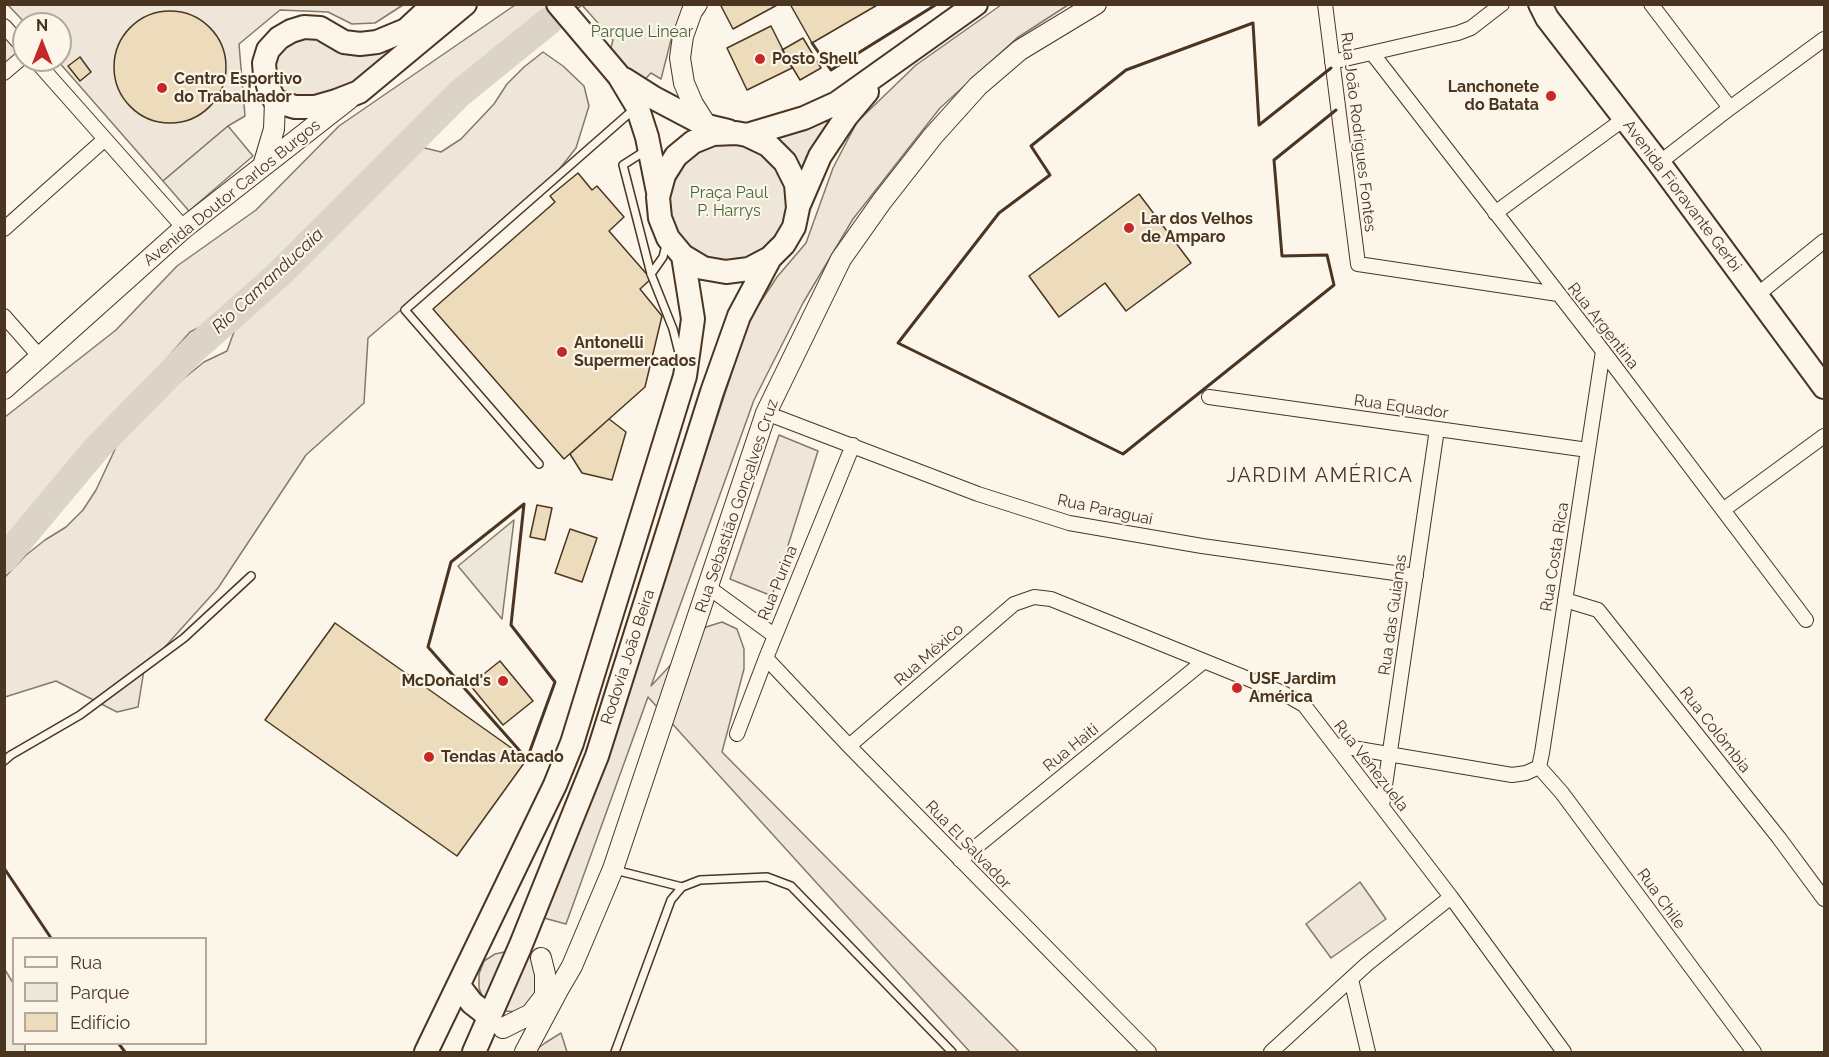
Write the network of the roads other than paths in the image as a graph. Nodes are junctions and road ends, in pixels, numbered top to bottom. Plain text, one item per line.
1 (465, 4) edge
2 (558, 4) edge
3 (697, 4) edge
4 (976, 4) edge
5 (1096, 4) edge
6 (1325, 4) edge
7 (1502, 4) edge
8 (1540, 4) edge
9 (1651, 4) edge
10 (429, 9) edge
11 (1824, 39) edge
12 (1372, 53) junction
13 (1332, 62) junction
14 (888, 68) junction
15 (615, 70) junction
16 (46, 72) edge
17 (359, 92) junction
18 (275, 101) junction
19 (637, 106) junction
20 (1730, 108) junction
21 (1624, 119) junction
22 (707, 126) junction
23 (741, 134) junction
24 (105, 139) junction
25 (650, 148) junction
26 (1659, 164) junction
27 (263, 166) junction
28 (658, 197) junction
29 (798, 208) junction
30 (1495, 213) junction
31 (184, 228) junction
32 (4, 229) edge
33 (668, 238) junction
34 (1824, 241) edge
35 (683, 256) junction
36 (770, 258) junction
37 (651, 274) junction
38 (1558, 294) junction
39 (1757, 295) junction
40 (4, 316) edge
41 (1602, 351) junction
42 (40, 357) junction
43 (686, 376) junction
44 (1824, 387) edge
45 (4, 389) edge
46 (1209, 398) dead end
47 (766, 413) junction
48 (1437, 429) junction
49 (1824, 436) edge
50 (853, 445) junction
51 (1588, 450) junction
52 (539, 464) dead end
53 (1723, 510) junction
54 (251, 576) dead end
55 (1416, 576) junction
56 (708, 587) junction
57 (1035, 597) joint
58 (1565, 600) junction
59 (1806, 620) dead end
60 (775, 636) junction
61 (766, 658) junction
62 (1203, 662) junction
63 (737, 734) dead end
64 (1335, 745) junction
65 (849, 746) junction
66 (1389, 754) junction
67 (4, 761) edge
68 (1539, 767) junction
69 (1382, 806) junction
70 (960, 860) junction
71 (613, 869) junction
72 (682, 887) junction
73 (1451, 897) junction
74 (1824, 899) edge
75 (480, 942) junction
76 (520, 947) junction
77 (540, 958) junction
78 (572, 966) junction
79 (1351, 980) junction
80 (459, 986) junction
81 (496, 1022) junction
82 (426, 1053) edge
83 (474, 1053) edge
84 (485, 1053) edge
85 (524, 1053) edge
86 (615, 1053) edge
87 (952, 1053) edge
88 (1149, 1053) edge
89 (1271, 1053) edge
90 (1368, 1053) edge
91 (1564, 1053) edge
92 (1754, 1053) edge

1 - 17 main road, Avenida Doutor Carlos Burgos
2 - 15 main road
3 - 22 street
4 - 14 main road
5 - 47 street, Rua Sebastião Gonçalves Cruz
6 - 13 street, Rua João Rodrigues Fontes
7 - 12 street
8 - 21 main road, Avenida Fioravante Gerbi
9 - 20 street
10 - 18 main road
11 - 20 street
12 - 13 street
12 - 30 street, Rua Argentina
13 - 38 street, Rua João Rodrigues Fontes
14 - 23 main road
14 - 29 main road
15 - 19 main road
15 - 22 main road
16 - 24 street
17 - 18 main road
17 - 27 street, Avenida Doutor Carlos Burgos
18 - 27 street
19 - 25 main road
19 - 52 lane
20 - 26 street
21 - 26 main road, Avenida Fioravante Gerbi
21 - 30 street
22 - 23 main road
23 - 28 main road
23 - 29 main road
24 - 31 street
24 - 32 street
25 - 28 main road
25 - 37 lane
26 - 39 main road, Avenida Fioravante Gerbi
27 - 31 street, Avenida Doutor Carlos Burgos
28 - 33 main road
29 - 36 main road
30 - 38 street, Rua Argentina
31 - 42 street, Avenida Doutor Carlos Burgos
33 - 35 main road
33 - 37 lane
34 - 39 street
35 - 36 main road
35 - 43 main road, Rodovia João Beira
36 - 76 main road, Rodovia João Beira
37 - 43 lane
38 - 41 street, Rua Argentina
39 - 44 main road, Avenida Fioravante Gerbi
40 - 42 street
41 - 51 street, Rua Costa Rica
41 - 53 street, Rua Argentina
42 - 45 street, Avenida Doutor Carlos Burgos
43 - 75 main road, Rodovia João Beira
46 - 48 street, Rua Equador
47 - 50 street, Rua Paraguai
47 - 56 street, Rua Sebastião Gonçalves Cruz
48 - 51 street, Rua Equador
48 - 55 street, Rua das Guianas
49 - 53 street
50 - 55 street, Rua Paraguai
50 - 60 street, Rua Purina
51 - 58 street, Rua Costa Rica
53 - 59 street, Rua Argentina
54 - 67 lane
55 - 66 street, Rua das Guianas
56 - 60 street
56 - 71 street, Rua Sebastião Gonçalves Cruz
57 - 62 street, Rua Venezuela
57 - 65 street, Rua México
58 - 68 street, Rua Costa Rica
58 - 74 street, Rua Colômbia
60 - 61 street, Rua Purina
61 - 63 street, Rua Purina
61 - 65 street, Rua El Salvador
62 - 64 street, Rua Venezuela
62 - 70 street, Rua Haiti
64 - 66 street
64 - 69 street, Rua Venezuela
65 - 70 street, Rua El Salvador
66 - 68 street
66 - 69 street, Rua das Guianas
68 - 92 street, Rua Chile
69 - 73 street, Rua Venezuela
70 - 88 street, Rua El Salvador
71 - 72 lane
71 - 78 street, Rua Sebastião Gonçalves Cruz
72 - 86 lane
72 - 87 lane
73 - 79 street
73 - 91 street, Rua Venezuela
75 - 76 main road
75 - 80 main road, Rodovia João Beira
76 - 77 street
76 - 81 main road, Rodovia João Beira
77 - 78 street
77 - 81 street
78 - 85 street, Rua Sebastião Gonçalves Cruz
79 - 89 street
79 - 90 street
80 - 81 main road
80 - 82 main road, Rodovia João Beira
81 - 83 main road, Rodovia João Beira
81 - 84 main road
81 - 85 street

